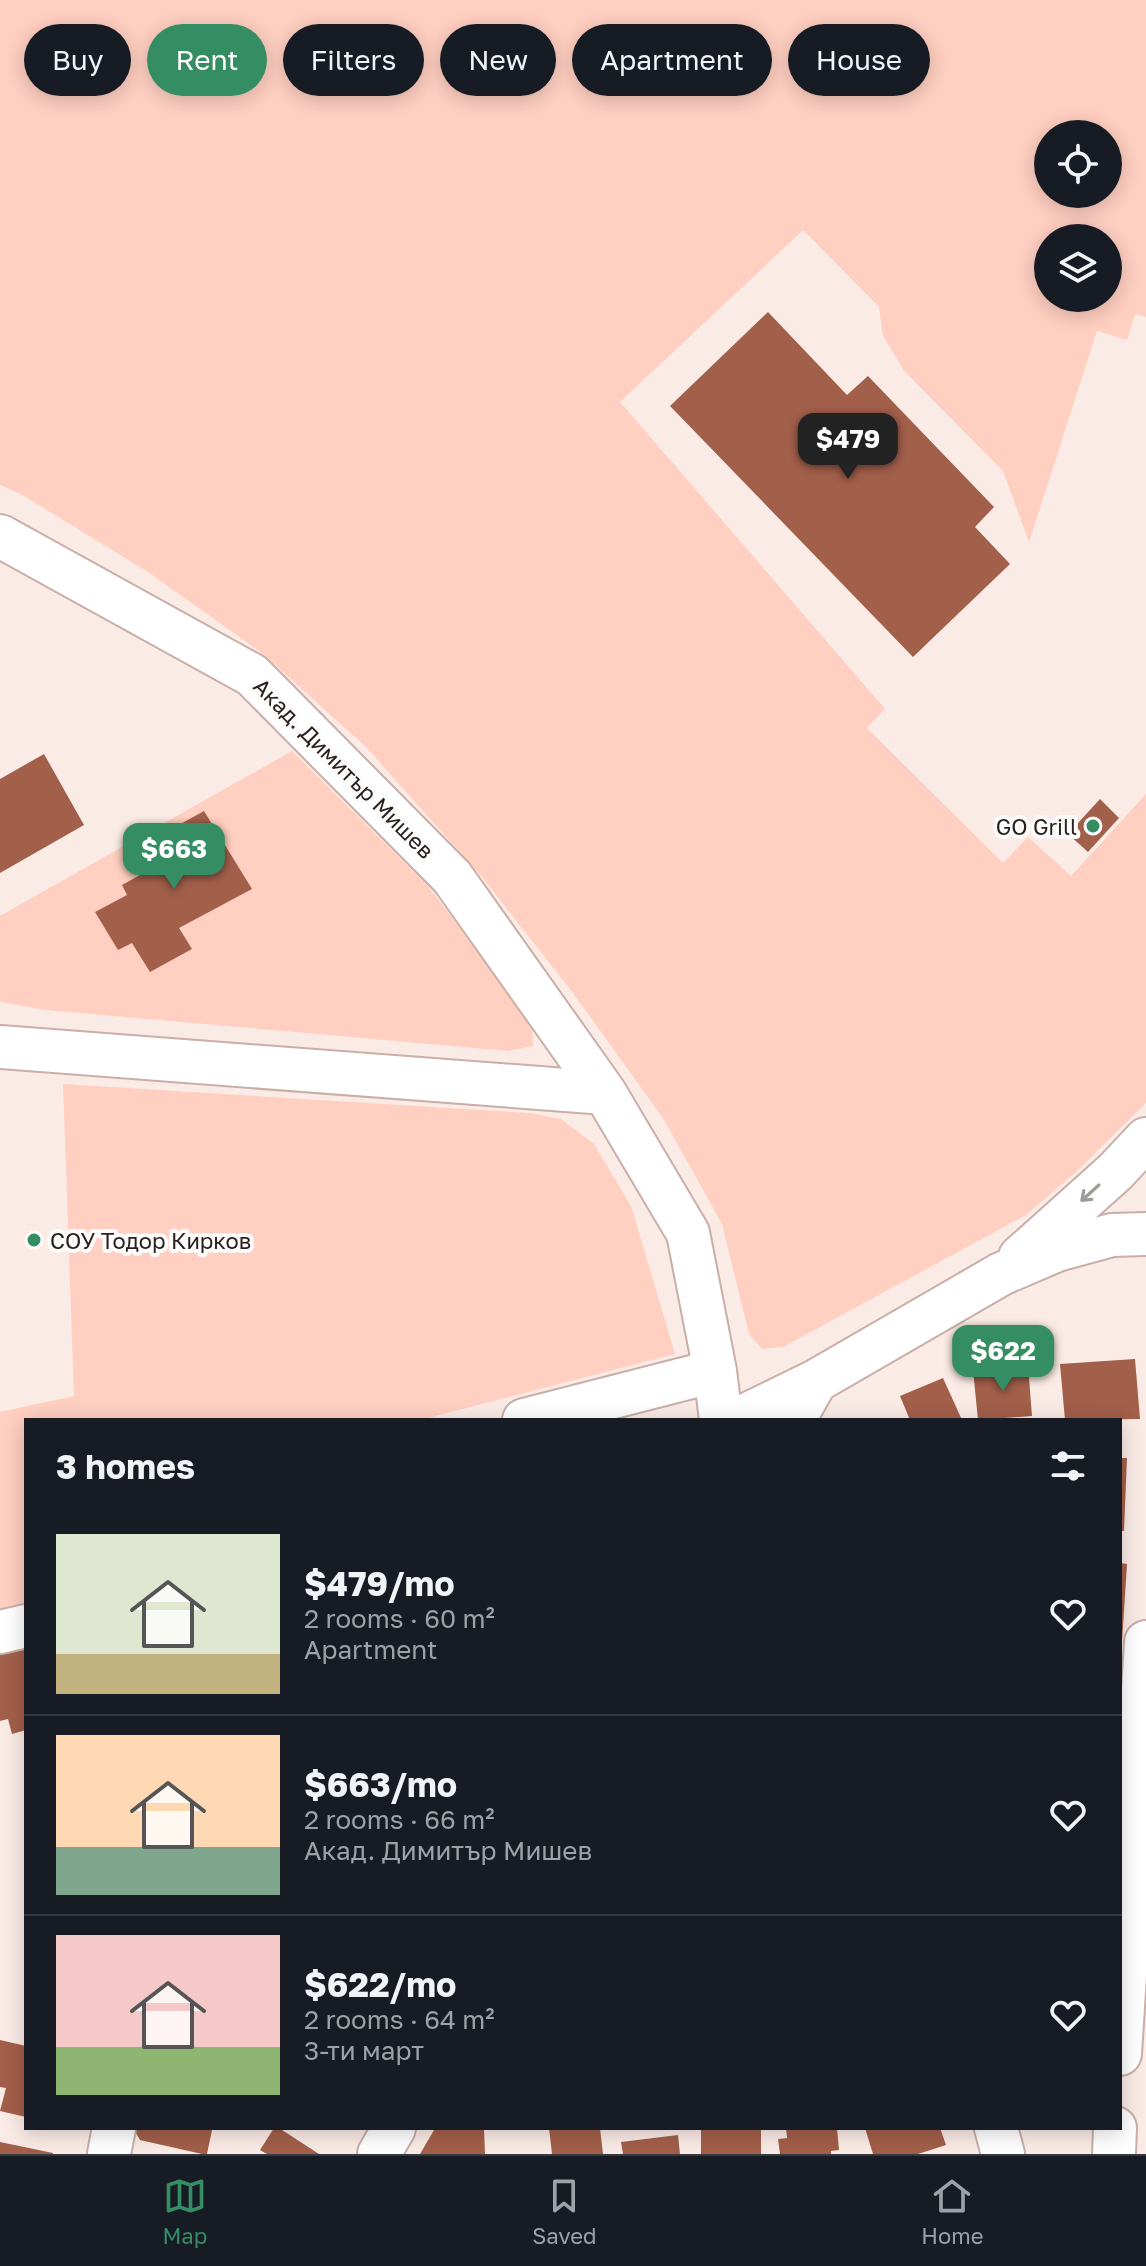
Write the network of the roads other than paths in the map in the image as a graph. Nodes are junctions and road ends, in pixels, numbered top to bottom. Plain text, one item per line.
1 (0, 536) edge
2 (0, 1047) edge
3 (605, 1093) junction
4 (1146, 1139) edge
5 (1146, 1234) edge
6 (1001, 1274) junction
7 (715, 1371) junction
8 (816, 1381) junction
9 (532, 1418) edge
10 (721, 1418) edge
11 (740, 1418) edge
12 (795, 1418) edge
13 (24, 1626) edge
14 (0, 1632) edge
15 (1146, 1642) edge
16 (1122, 2022) edge
17 (393, 2130) edge
18 (997, 2130) edge
19 (1115, 2130) edge
20 (379, 2154) edge
21 (1003, 2154) edge
22 (1114, 2154) edge

1 - 3 street, Акад. Димитър Мишев
2 - 3 street
3 - 7 street, Акад. Димитър Мишев
4 -> 6 street
5 - 6 street
6 - 8 street
7 - 9 street
7 - 10 street, Акад. Димитър Мишев
8 - 11 street
8 - 12 street
13 - 14 street
15 - 16 street
17 - 20 street
18 - 21 street
19 - 22 street

